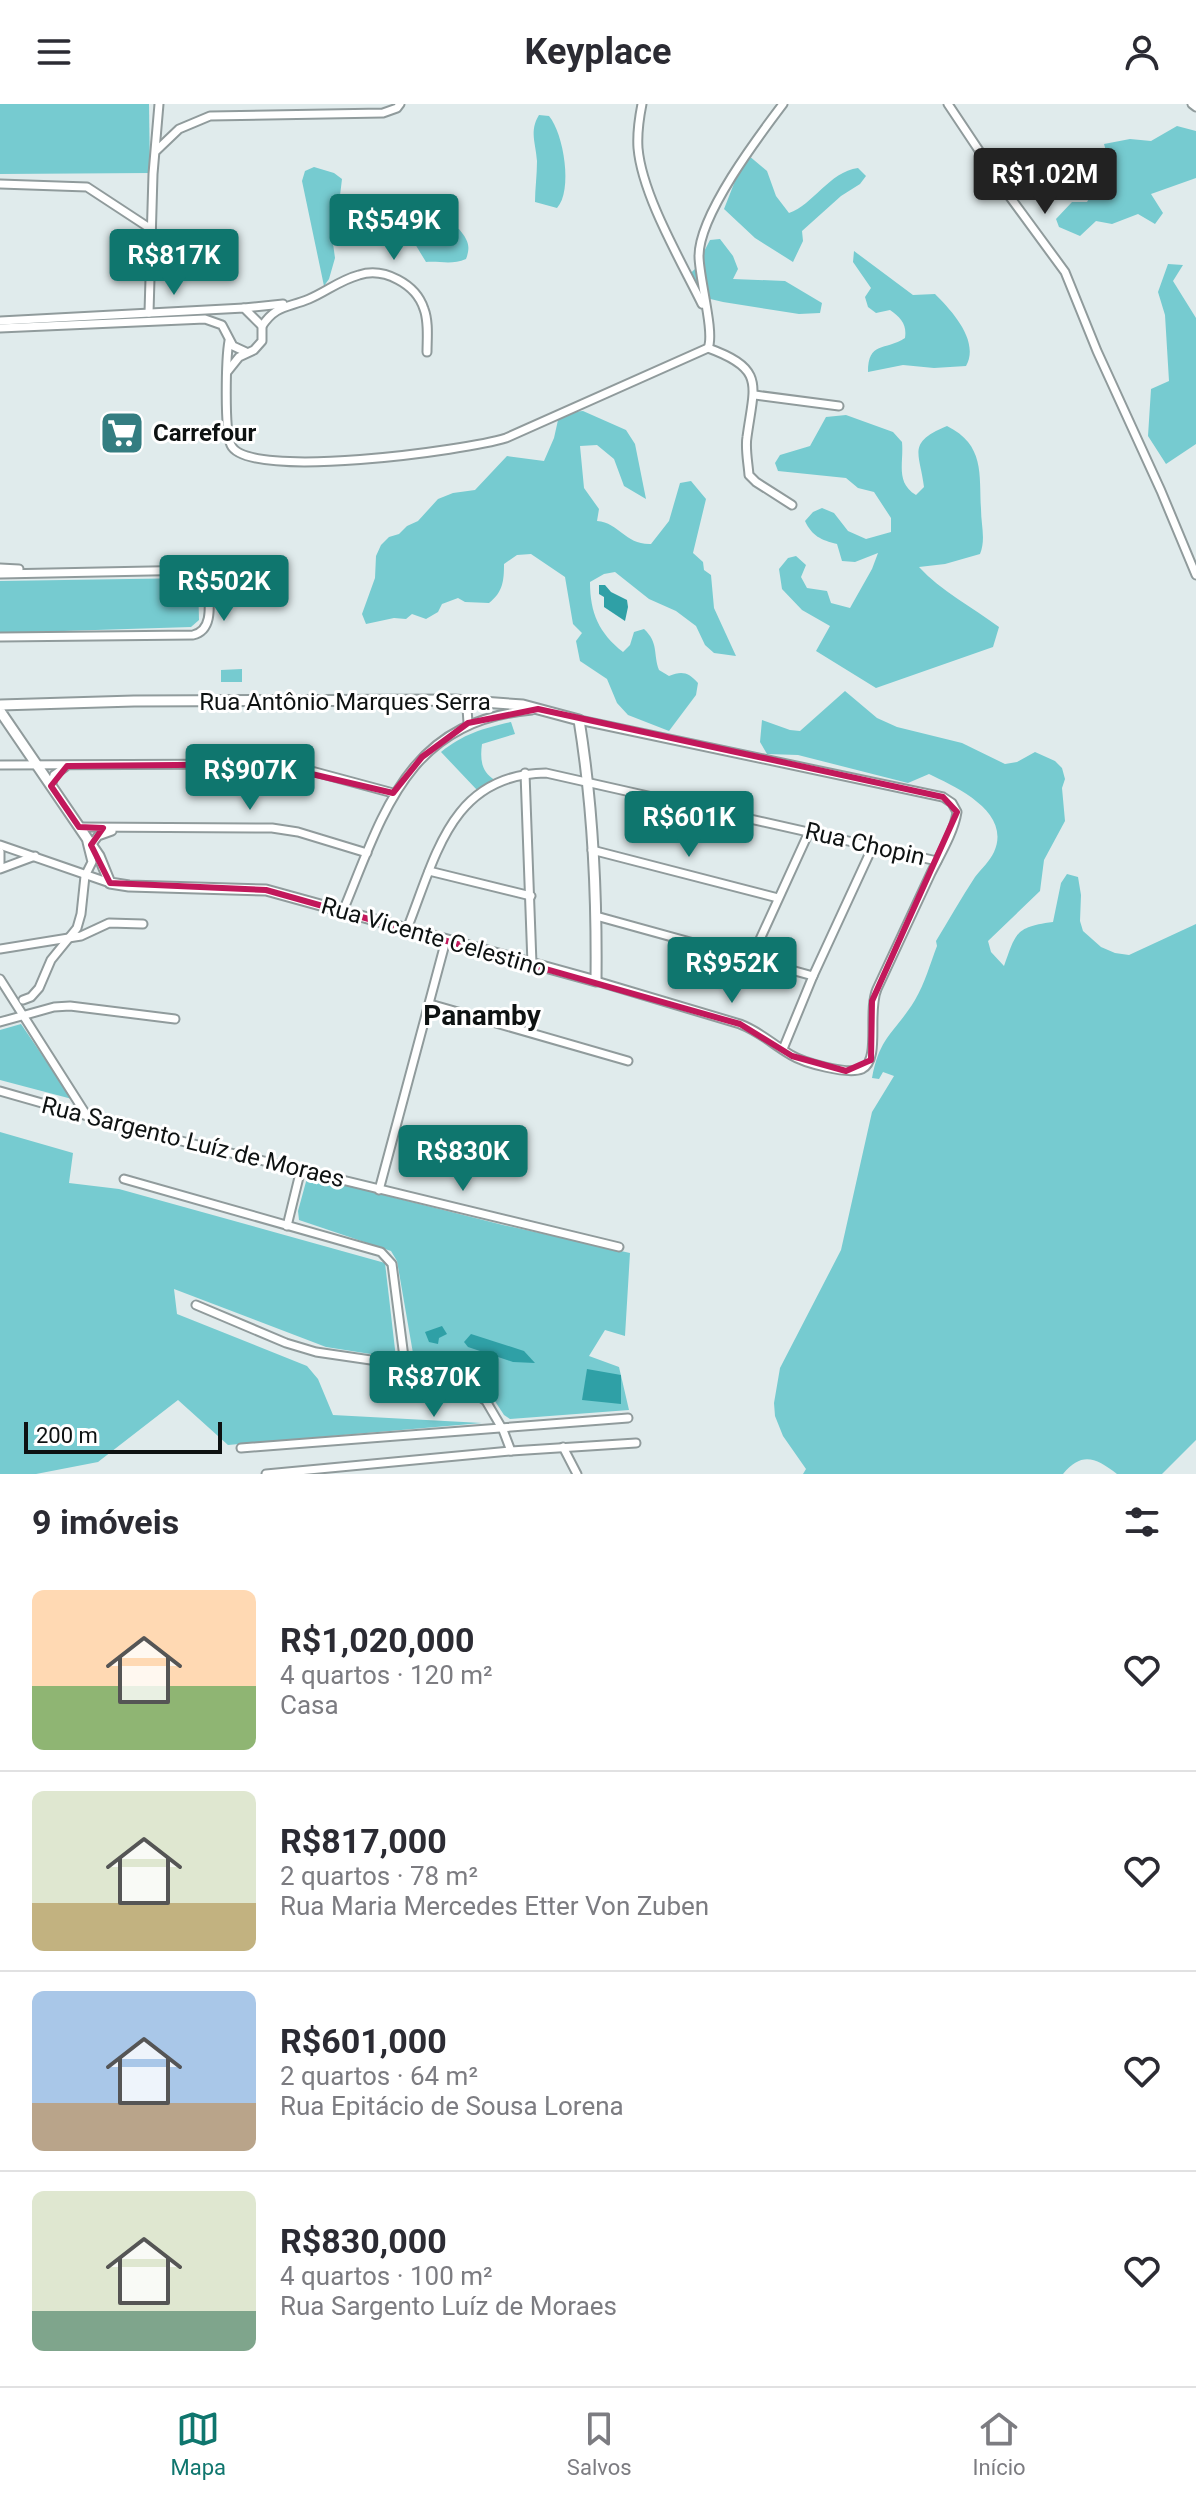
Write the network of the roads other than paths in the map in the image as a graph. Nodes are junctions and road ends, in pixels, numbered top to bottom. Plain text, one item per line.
1 (159, 104) edge
2 (400, 104) edge
3 (642, 104) edge
4 (783, 104) edge
5 (948, 104) edge
6 (157, 150) junction
7 (0, 184) edge
8 (151, 229) junction
9 (293, 304) junction
10 (244, 308) junction
11 (705, 310) junction
12 (149, 313) junction
13 (0, 321) edge
14 (262, 326) junction
15 (0, 328) edge
16 (229, 341) junction
17 (708, 348) junction
18 (246, 352) junction
19 (427, 352) dead end
20 (226, 374) junction
21 (755, 395) junction
22 (839, 406) dead end
23 (792, 505) dead end
24 (0, 571) edge
25 (1196, 575) edge
26 (0, 637) edge
27 (455, 700) junction
28 (0, 708) edge
29 (538, 709) junction
30 (579, 720) junction
31 (468, 723) junction
32 (0, 765) edge
33 (37, 766) junction
34 (67, 766) junction
35 (525, 773) junction
36 (589, 783) junction
37 (51, 786) junction
38 (393, 793) junction
39 (79, 827) junction
40 (126, 828) junction
41 (809, 832) junction
42 (89, 843) junction
43 (0, 845) edge
44 (873, 846) junction
45 (592, 850) junction
46 (0, 852) edge
47 (367, 853) junction
48 (35, 856) junction
49 (937, 861) junction
50 (0, 868) edge
51 (429, 871) junction
52 (85, 876) junction
53 (110, 883) junction
54 (531, 896) junction
55 (778, 898) junction
56 (343, 911) junction
57 (596, 916) junction
58 (143, 924) dead end
59 (407, 929) junction
60 (67, 937) junction
61 (446, 940) junction
62 (0, 949) edge
63 (751, 959) junction
64 (532, 964) junction
65 (813, 976) junction
66 (0, 979) edge
67 (596, 981) junction
68 (23, 1000) dead end
69 (430, 1004) junction
70 (24, 1016) junction
71 (175, 1019) dead end
72 (0, 1022) edge
73 (783, 1049) junction
74 (628, 1061) dead end
75 (0, 1091) edge
76 (87, 1116) junction
77 (301, 1169) junction
78 (124, 1179) dead end
79 (379, 1190) junction
80 (287, 1226) junction
81 (619, 1247) dead end
82 (196, 1305) dead end
83 (405, 1365) junction
84 (628, 1418) dead end
85 (503, 1430) junction
86 (636, 1443) dead end
87 (563, 1447) junction
88 (242, 1448) dead end
89 (511, 1451) junction
90 (401, 1463) junction
91 (266, 1474) edge
92 (408, 1474) edge
93 (577, 1474) edge

1 - 6 street
2 - 6 street
3 - 11 street
4 - 11 street
5 - 25 street
6 - 8 street
7 - 8 street
8 - 12 street
9 - 10 street
9 - 14 street
9 - 19 street
10 - 12 street
10 - 14 street
11 - 17 street
12 - 13 street
14 - 18 street
15 - 16 street
16 - 18 street
16 - 20 street
17 - 20 street
17 - 21 street
18 - 20 street
21 - 22 street
21 - 23 street
24 - 26 street
27 - 28 street, Rua Antônio Marques Serra
27 - 29 street, Rua Antônio Marques Serra
27 - 31 street
28 - 33 street
29 - 30 street, Rua Antônio Marques Serra
29 - 31 street
30 - 36 street
30 - 49 street, Rua Antônio Marques Serra
31 - 38 street
32 - 33 street
33 - 34 street
33 - 37 street
34 - 37 street
34 - 38 street
35 - 36 street, Rua Chopin
35 - 51 street, Rua Chopin
35 - 54 street
36 - 41 street, Rua Chopin
36 - 45 street
37 - 39 street
38 - 47 street
39 - 40 street
39 - 42 street
40 - 42 street
40 - 47 street
41 - 44 street, Rua Chopin
41 - 55 street
42 - 52 street
42 - 53 street
43 - 48 street, Rua Vicente Celestino
44 - 49 street, Rua Chopin
44 - 65 street
45 - 55 street
45 - 57 street
46 - 50 street
47 - 56 street
48 - 50 street
48 - 52 street, Rua Vicente Celestino
49 - 73 street, Rua Vicente Celestino
51 - 54 street
51 - 59 street, Rua Chopin
52 - 53 street, Rua Vicente Celestino
52 - 60 street
53 - 56 street, Rua Vicente Celestino
54 - 64 street
55 - 63 street
56 - 59 street, Rua Vicente Celestino
57 - 63 street
57 - 67 street
58 - 60 street
59 - 61 street, Rua Vicente Celestino
60 - 62 street
60 - 68 street
61 - 64 street, Rua Vicente Celestino
61 - 69 street
63 - 65 street
64 - 67 street, Rua Vicente Celestino
65 - 73 street
66 - 70 street
67 - 73 street, Rua Vicente Celestino
69 - 74 street
69 - 79 street
70 - 71 street
70 - 72 street
70 - 76 street
75 - 76 street, Rua Sargento Luíz de Moraes
76 - 77 street, Rua Sargento Luíz de Moraes
77 - 79 street, Rua Sargento Luíz de Moraes
77 - 80 street
78 - 80 street
79 - 81 street, Rua Sargento Luíz de Moraes
80 - 83 street
82 - 83 street
83 - 85 street
84 - 85 street
85 - 88 street
85 - 89 street
86 - 87 street
87 - 89 street
87 - 93 street
89 - 90 street
90 - 91 street
90 - 92 street

